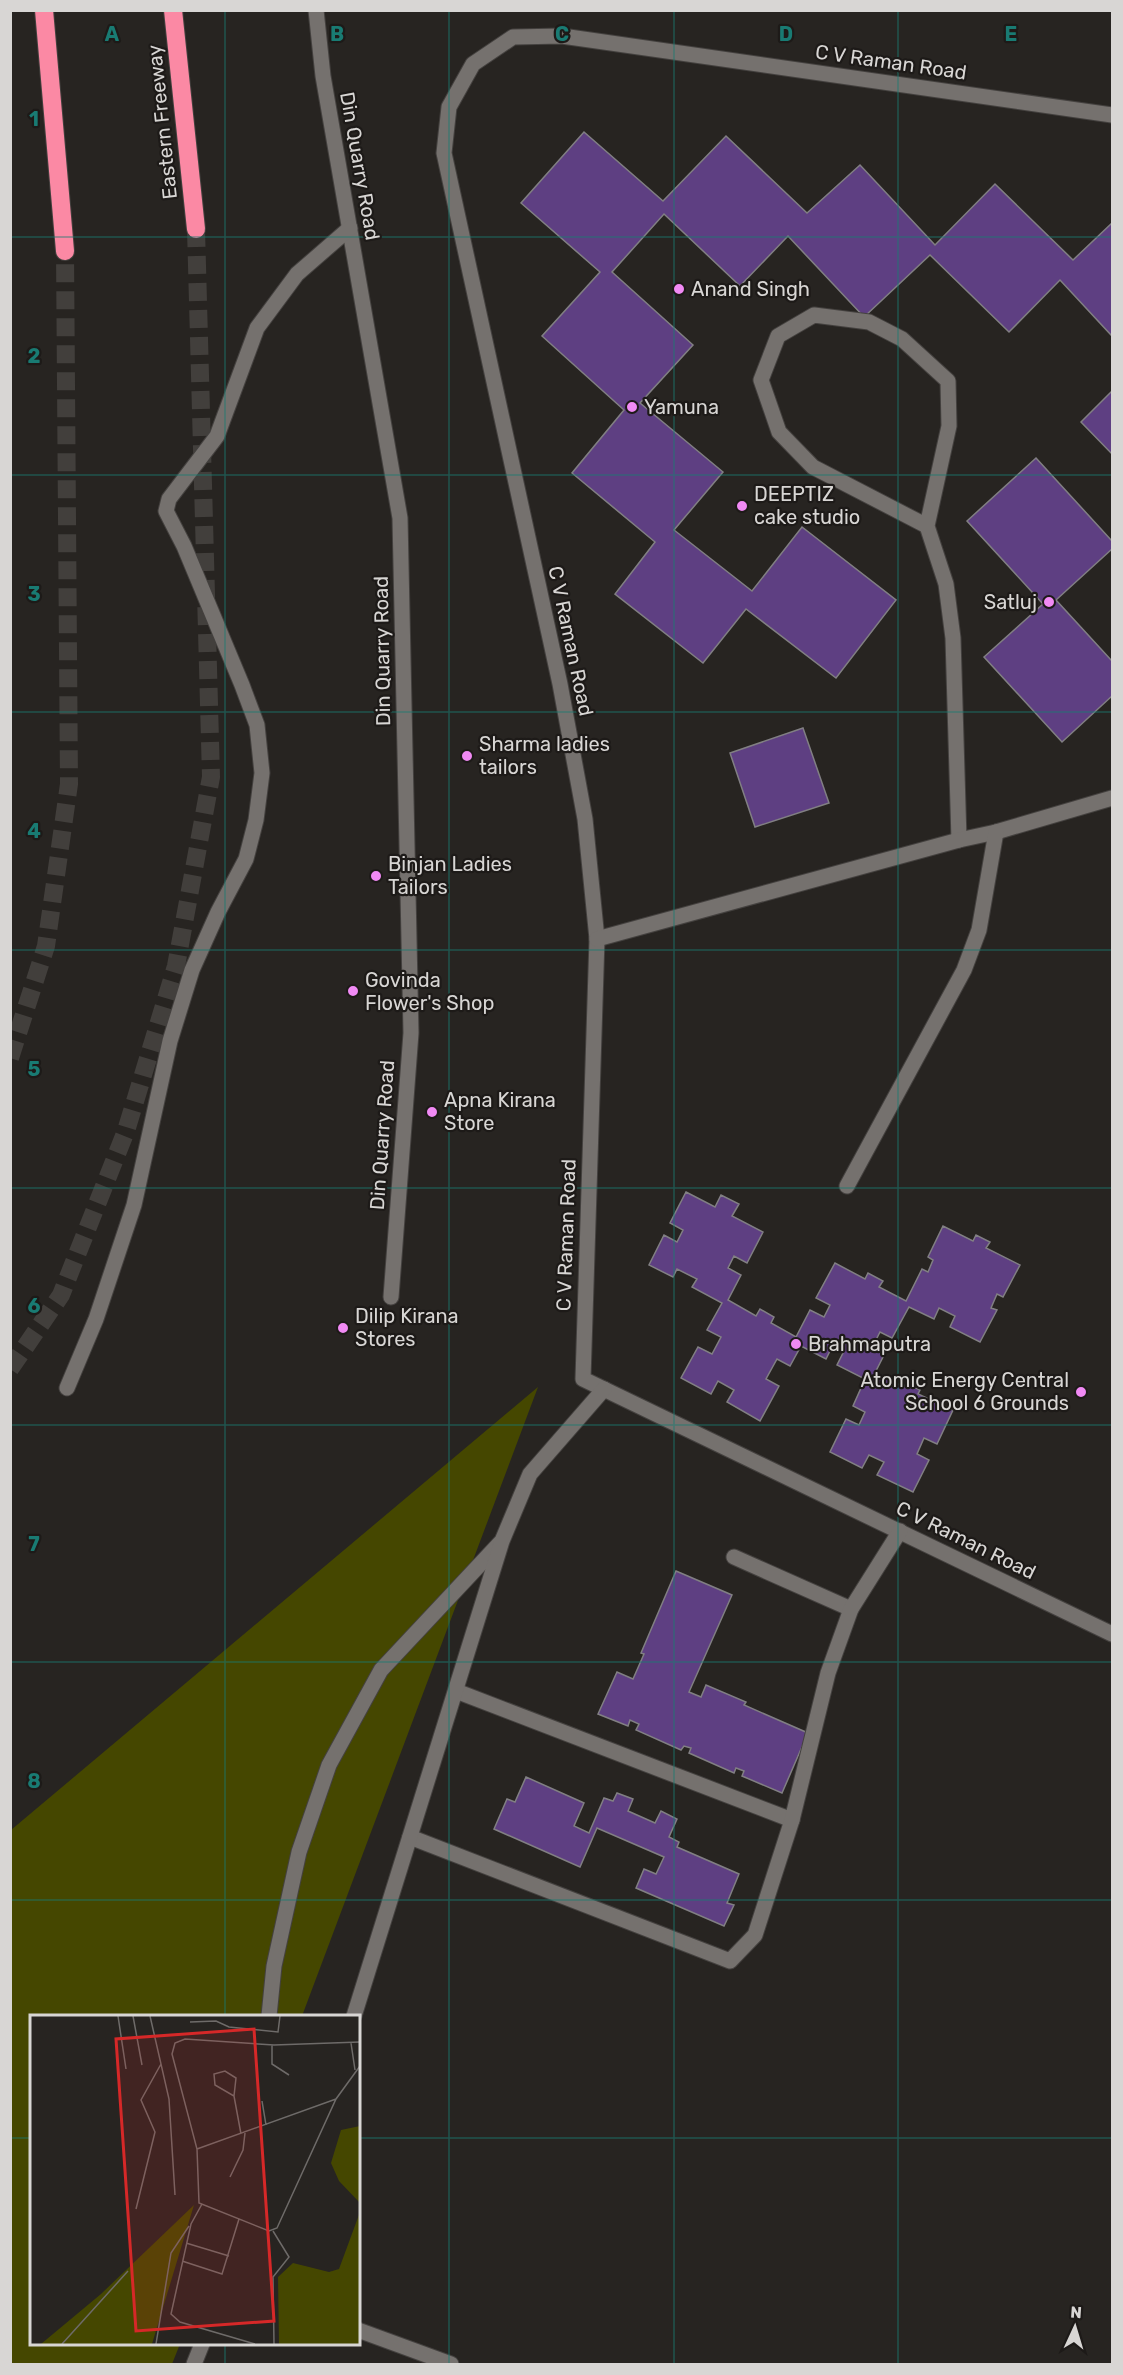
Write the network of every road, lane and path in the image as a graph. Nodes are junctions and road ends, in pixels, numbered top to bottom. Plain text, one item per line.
1 (44, 10) edge
2 (173, 10) edge
3 (316, 10) edge
4 (1113, 115) edge
5 (350, 228) junction
6 (196, 230) tunnel mouth
7 (65, 251) tunnel mouth
8 (927, 526) junction
9 (1113, 798) edge
10 (996, 832) junction
11 (959, 840) junction
12 (597, 939) junction
13 (847, 1186) dead end
14 (391, 1297) dead end
15 (67, 1388) dead end
16 (604, 1389) junction
17 (900, 1531) junction
18 (502, 1541) junction
19 (734, 1557) dead end
20 (851, 1609) junction
21 (1113, 1634) edge
22 (456, 1691) junction
23 (792, 1820) junction
24 (410, 1837) junction
25 (269, 2015) edge
26 (354, 2015) edge
27 (360, 2331) edge
28 (201, 2345) edge
29 (194, 2364) edge
30 (451, 2364) edge

1 - 7 highway
2 - 6 highway, Eastern Freeway
3 - 5 street, Din Quarry Road
4 - 12 street, C V Raman Road
5 - 14 street, Din Quarry Road
5 - 15 street
8 - 8 street
8 - 11 street
9 - 10 street
10 - 11 street
10 - 13 street
11 - 12 street
12 - 16 street, C V Raman Road
16 - 17 street, C V Raman Road
16 - 18 street
17 - 20 street
17 - 21 street, C V Raman Road
18 - 22 street
18 - 25 street
19 - 20 street
20 - 23 street
22 - 23 street
22 - 24 street
23 - 24 street
24 - 26 street
27 - 30 street
28 - 29 street

